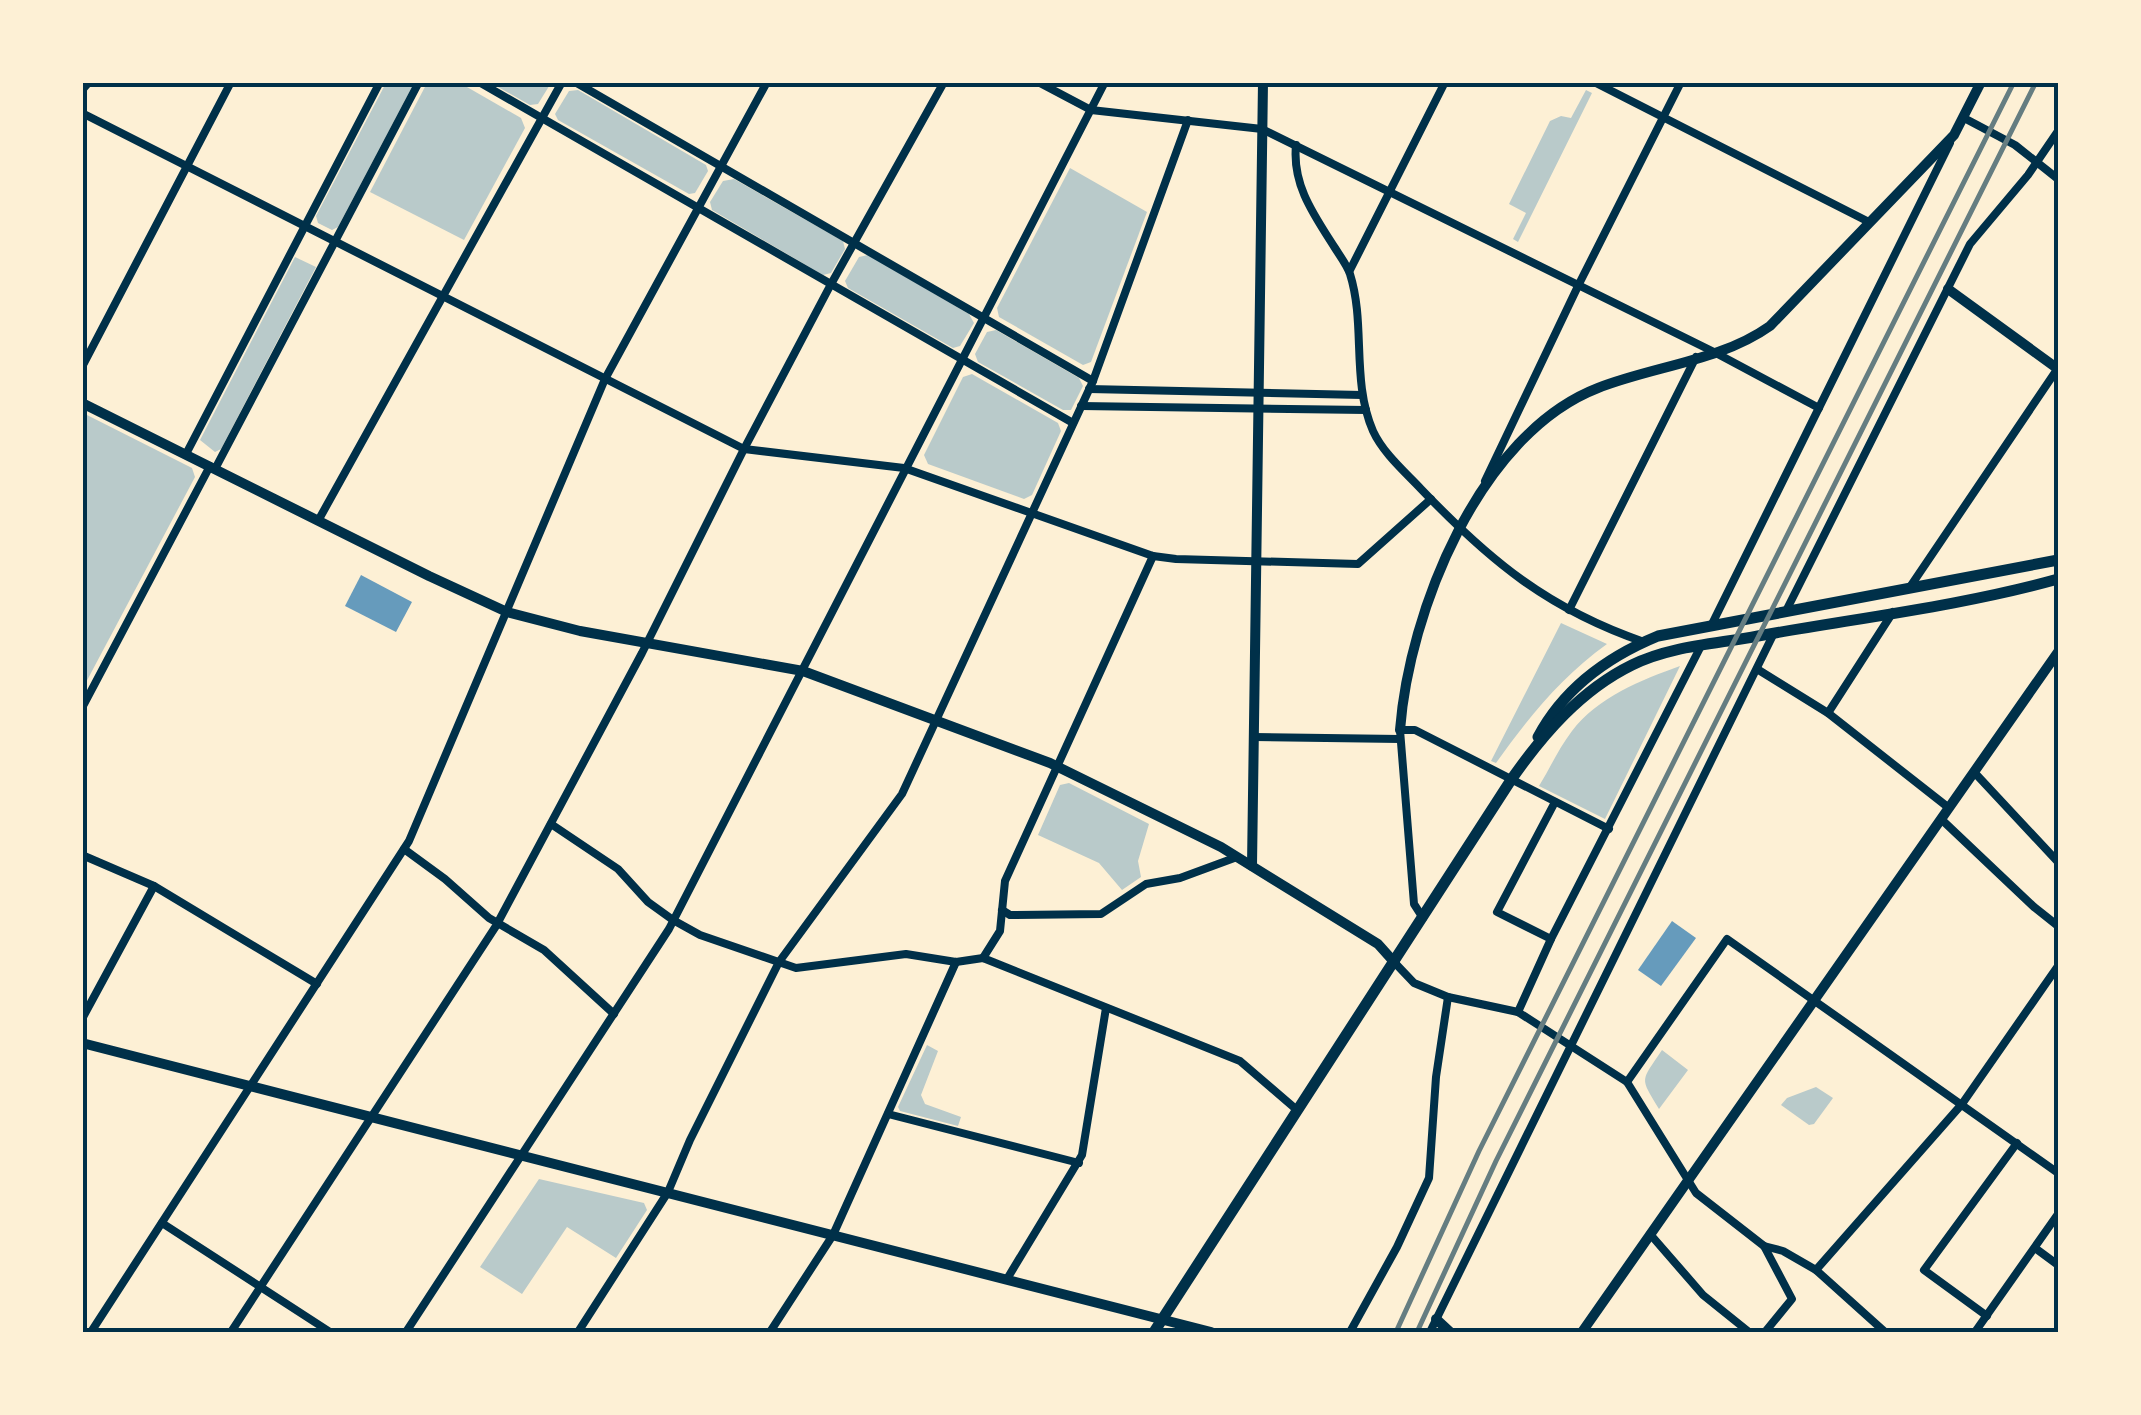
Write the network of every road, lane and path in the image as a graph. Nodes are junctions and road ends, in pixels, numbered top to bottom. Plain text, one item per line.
1 (89, 82) edge
2 (231, 82) edge
3 (380, 82) edge
4 (419, 82) edge
5 (479, 82) edge
6 (562, 82) edge
7 (575, 82) edge
8 (767, 82) edge
9 (944, 82) edge
10 (1038, 82) edge
11 (1105, 82) edge
12 (1262, 82) edge
13 (1445, 82) edge
14 (1594, 82) edge
15 (1681, 82) edge
16 (1981, 82) edge
17 (82, 90) edge
18 (1091, 110) junction
19 (82, 113) edge
20 (1664, 117) junction
21 (542, 118) junction
22 (1964, 118) junction
23 (1188, 120) junction
24 (1262, 128) junction
25 (2058, 132) edge
26 (1954, 135) junction
27 (1296, 144) junction
28 (2038, 162) junction
29 (188, 166) junction
30 (720, 167) junction
31 (2058, 179) edge
32 (1390, 190) junction
33 (697, 208) junction
34 (1869, 222) junction
35 (305, 226) junction
36 (335, 242) junction
37 (856, 244) junction
38 (1349, 270) junction
39 (1579, 284) junction
40 (830, 286) junction
41 (1948, 289) junction
42 (444, 296) junction
43 (983, 317) junction
44 (1714, 352) junction
45 (1696, 357) junction
46 (961, 360) junction
47 (82, 367) edge
48 (2058, 368) edge
49 (605, 379) junction
50 (1091, 385) junction
51 (1258, 395) junction
52 (1362, 395) junction
53 (82, 403) edge
54 (1081, 406) junction
55 (1258, 408) junction
56 (1820, 408) junction
57 (1366, 410) junction
58 (1072, 423) junction
59 (744, 449) junction
60 (186, 454) junction
61 (213, 468) junction
62 (904, 468) junction
63 (1481, 490) junction
64 (1431, 500) junction
65 (1032, 512) junction
66 (318, 521) junction
67 (1460, 530) junction
68 (1153, 556) junction
69 (2058, 560) edge
70 (1256, 562) junction
71 (2058, 579) edge
72 (1908, 591) junction
73 (1569, 610) junction
74 (1786, 611) junction
75 (507, 612) junction
76 (1893, 612) junction
77 (1712, 624) junction
78 (1774, 633) junction
79 (1644, 642) junction
80 (647, 643) junction
81 (1701, 646) junction
82 (2058, 652) edge
83 (1757, 668) junction
84 (803, 671) junction
85 (82, 708) edge
86 (1828, 713) junction
87 (936, 720) junction
88 (1400, 734) junction
89 (1254, 737) junction
90 (1529, 754) junction
91 (1058, 768) junction
92 (1974, 772) junction
93 (1512, 780) junction
94 (1555, 802) junction
95 (1949, 808) junction
96 (1941, 819) junction
97 (551, 824) junction
98 (1609, 829) junction
99 (404, 849) junction
100 (82, 856) edge
101 (1237, 857) junction
102 (2058, 862) edge
103 (1252, 866) junction
104 (154, 886) junction
105 (1006, 912) junction
106 (1423, 918) junction
107 (673, 920) junction
108 (497, 923) junction
109 (2058, 926) edge
110 (1551, 939) junction
111 (983, 958) junction
112 (779, 962) junction
113 (956, 962) junction
114 (1395, 963) junction
115 (2058, 966) edge
116 (317, 984) junction
117 (1448, 996) junction
118 (1814, 1000) junction
119 (1106, 1008) junction
120 (1518, 1012) junction
121 (614, 1014) junction
122 (82, 1019) edge
123 (82, 1043) edge
124 (1570, 1043) junction
125 (1627, 1082) junction
126 (251, 1085) junction
127 (1962, 1104) junction
128 (1297, 1110) junction
129 (888, 1114) junction
130 (372, 1117) junction
131 (2017, 1143) junction
132 (522, 1155) junction
133 (1078, 1163) junction
134 (2058, 1173) edge
135 (1688, 1181) junction
136 (668, 1192) junction
137 (2058, 1214) edge
138 (162, 1223) junction
139 (1650, 1234) junction
140 (834, 1235) junction
141 (1764, 1246) junction
142 (2035, 1248) junction
143 (2058, 1264) edge
144 (1816, 1270) junction
145 (1006, 1279) junction
146 (260, 1287) junction
147 (1987, 1316) junction
148 (1436, 1319) junction
149 (1162, 1320) junction
150 (1588, 1329) edge
151 (91, 1332) edge
152 (231, 1332) edge
153 (330, 1332) edge
154 (406, 1332) edge
155 (578, 1332) edge
156 (770, 1332) edge
157 (1154, 1332) edge
158 (1211, 1332) edge
159 (1350, 1332) edge
160 (1430, 1332) edge
161 (1450, 1332) edge
162 (1749, 1332) edge
163 (1765, 1332) edge
164 (1885, 1332) edge
165 (1975, 1332) edge

1 - 17 street
2 - 29 street
3 - 35 street
4 - 36 street
5 - 21 street
6 - 21 street
7 - 30 street
8 - 30 street
9 - 37 street
10 - 18 street
11 - 18 street
12 - 24 street
13 - 32 street
14 - 20 street
15 - 20 street
16 - 22 street
18 - 23 street
18 - 43 street
19 - 29 street
20 - 34 street
20 - 39 street
21 - 33 street
21 - 42 street
22 - 26 street
22 - 28 street
23 - 24 street
23 - 50 street
24 - 27 street
24 - 51 street
25 - 28 street
26 - 34 street
26 - 56 street
27 - 32 street
27 - 38 street
28 - 31 street
28 - 41 street
29 - 35 street
29 - 47 street
30 - 33 street
30 - 37 street
32 - 38 street
32 - 39 street
33 - 40 street
33 - 49 street
34 - 44 street
35 - 36 street
35 - 60 street
36 - 42 street
36 - 61 street
37 - 40 street
37 - 43 street
38 - 52 street
39 - 44 street
39 - 63 street
40 - 46 street
40 - 59 street
41 - 48 street
41 - 74 street
42 - 49 street
42 - 66 street
43 - 46 street
43 - 50 street
44 - 45 street
44 - 56 street
45 - 63 street
45 - 73 street
46 - 58 street
46 - 62 street
48 - 72 street
49 - 59 street
49 - 75 street
50 - 51 street
50 - 54 street
51 - 52 street
51 - 55 street
52 - 57 street
53 - 60 street
54 - 55 street
54 - 58 street
55 - 57 street
55 - 70 street
56 - 77 street
57 - 64 street
58 - 65 street
59 - 62 street
59 - 80 street
60 - 61 street
61 - 66 street
61 - 85 street
62 - 65 street
62 - 84 street
63 - 67 street
64 - 67 street
64 - 70 street
65 - 68 street
65 - 87 street
66 - 75 street
67 - 73 street
67 - 88 street
68 - 70 street
68 - 91 street
69 - 72 main road
70 - 89 street
71 - 76 main road
72 - 74 main road
73 - 79 street
74 - 77 main road
75 - 80 street
75 - 99 street
76 - 78 main road
76 - 86 street
77 - 79 main road
78 - 81 main road
78 - 83 street
79 - 90 main road
80 - 84 street
80 - 97 street
81 - 90 main road
81 - 98 street
82 - 92 street
83 - 86 street
83 - 124 street
84 - 87 street
84 - 107 street
86 - 95 street
87 - 91 street
87 - 112 street
88 - 89 street
88 - 93 street
88 - 106 street
89 - 103 street
90 - 93 main road
91 - 101 street
91 - 105 street
92 - 95 street
92 - 102 street
93 - 94 street
93 - 106 main road
94 - 98 street
94 - 110 street
95 - 96 street
96 - 109 street
96 - 118 street
97 - 107 street
97 - 108 street
98 - 110 street
99 - 108 street
99 - 116 street
100 - 104 street
101 - 103 street
101 - 105 street
103 - 114 street
104 - 116 street
104 - 122 street
105 - 111 street
106 - 114 main road
107 - 112 street
107 - 121 street
108 - 121 street
108 - 130 street
110 - 120 street
111 - 113 street
111 - 119 street
112 - 113 street
112 - 136 street
113 - 129 street
114 - 117 street
114 - 128 main road
115 - 127 street
116 - 126 street
117 - 120 street
117 - 159 street
118 - 125 street
118 - 127 street
118 - 135 street
119 - 128 street
119 - 133 street
120 - 124 street
121 - 132 street
123 - 126 street
124 - 125 street
124 - 148 street
125 - 135 street
126 - 130 street
126 - 138 street
127 - 131 street
127 - 144 street
128 - 149 main road
129 - 133 street
129 - 140 street
130 - 132 street
130 - 146 street
131 - 134 street
131 - 147 street
132 - 136 street
132 - 154 street
133 - 145 street
135 - 139 street
135 - 141 street
136 - 140 street
136 - 155 street
137 - 142 street
138 - 146 street
138 - 151 street
139 - 150 street
139 - 162 street
140 - 145 street
140 - 156 street
141 - 144 street
141 - 163 street
142 - 143 street
142 - 147 street
144 - 164 street
145 - 149 street
146 - 152 street
146 - 153 street
147 - 165 street
148 - 160 street
148 - 161 street
149 - 157 main road
149 - 158 street

